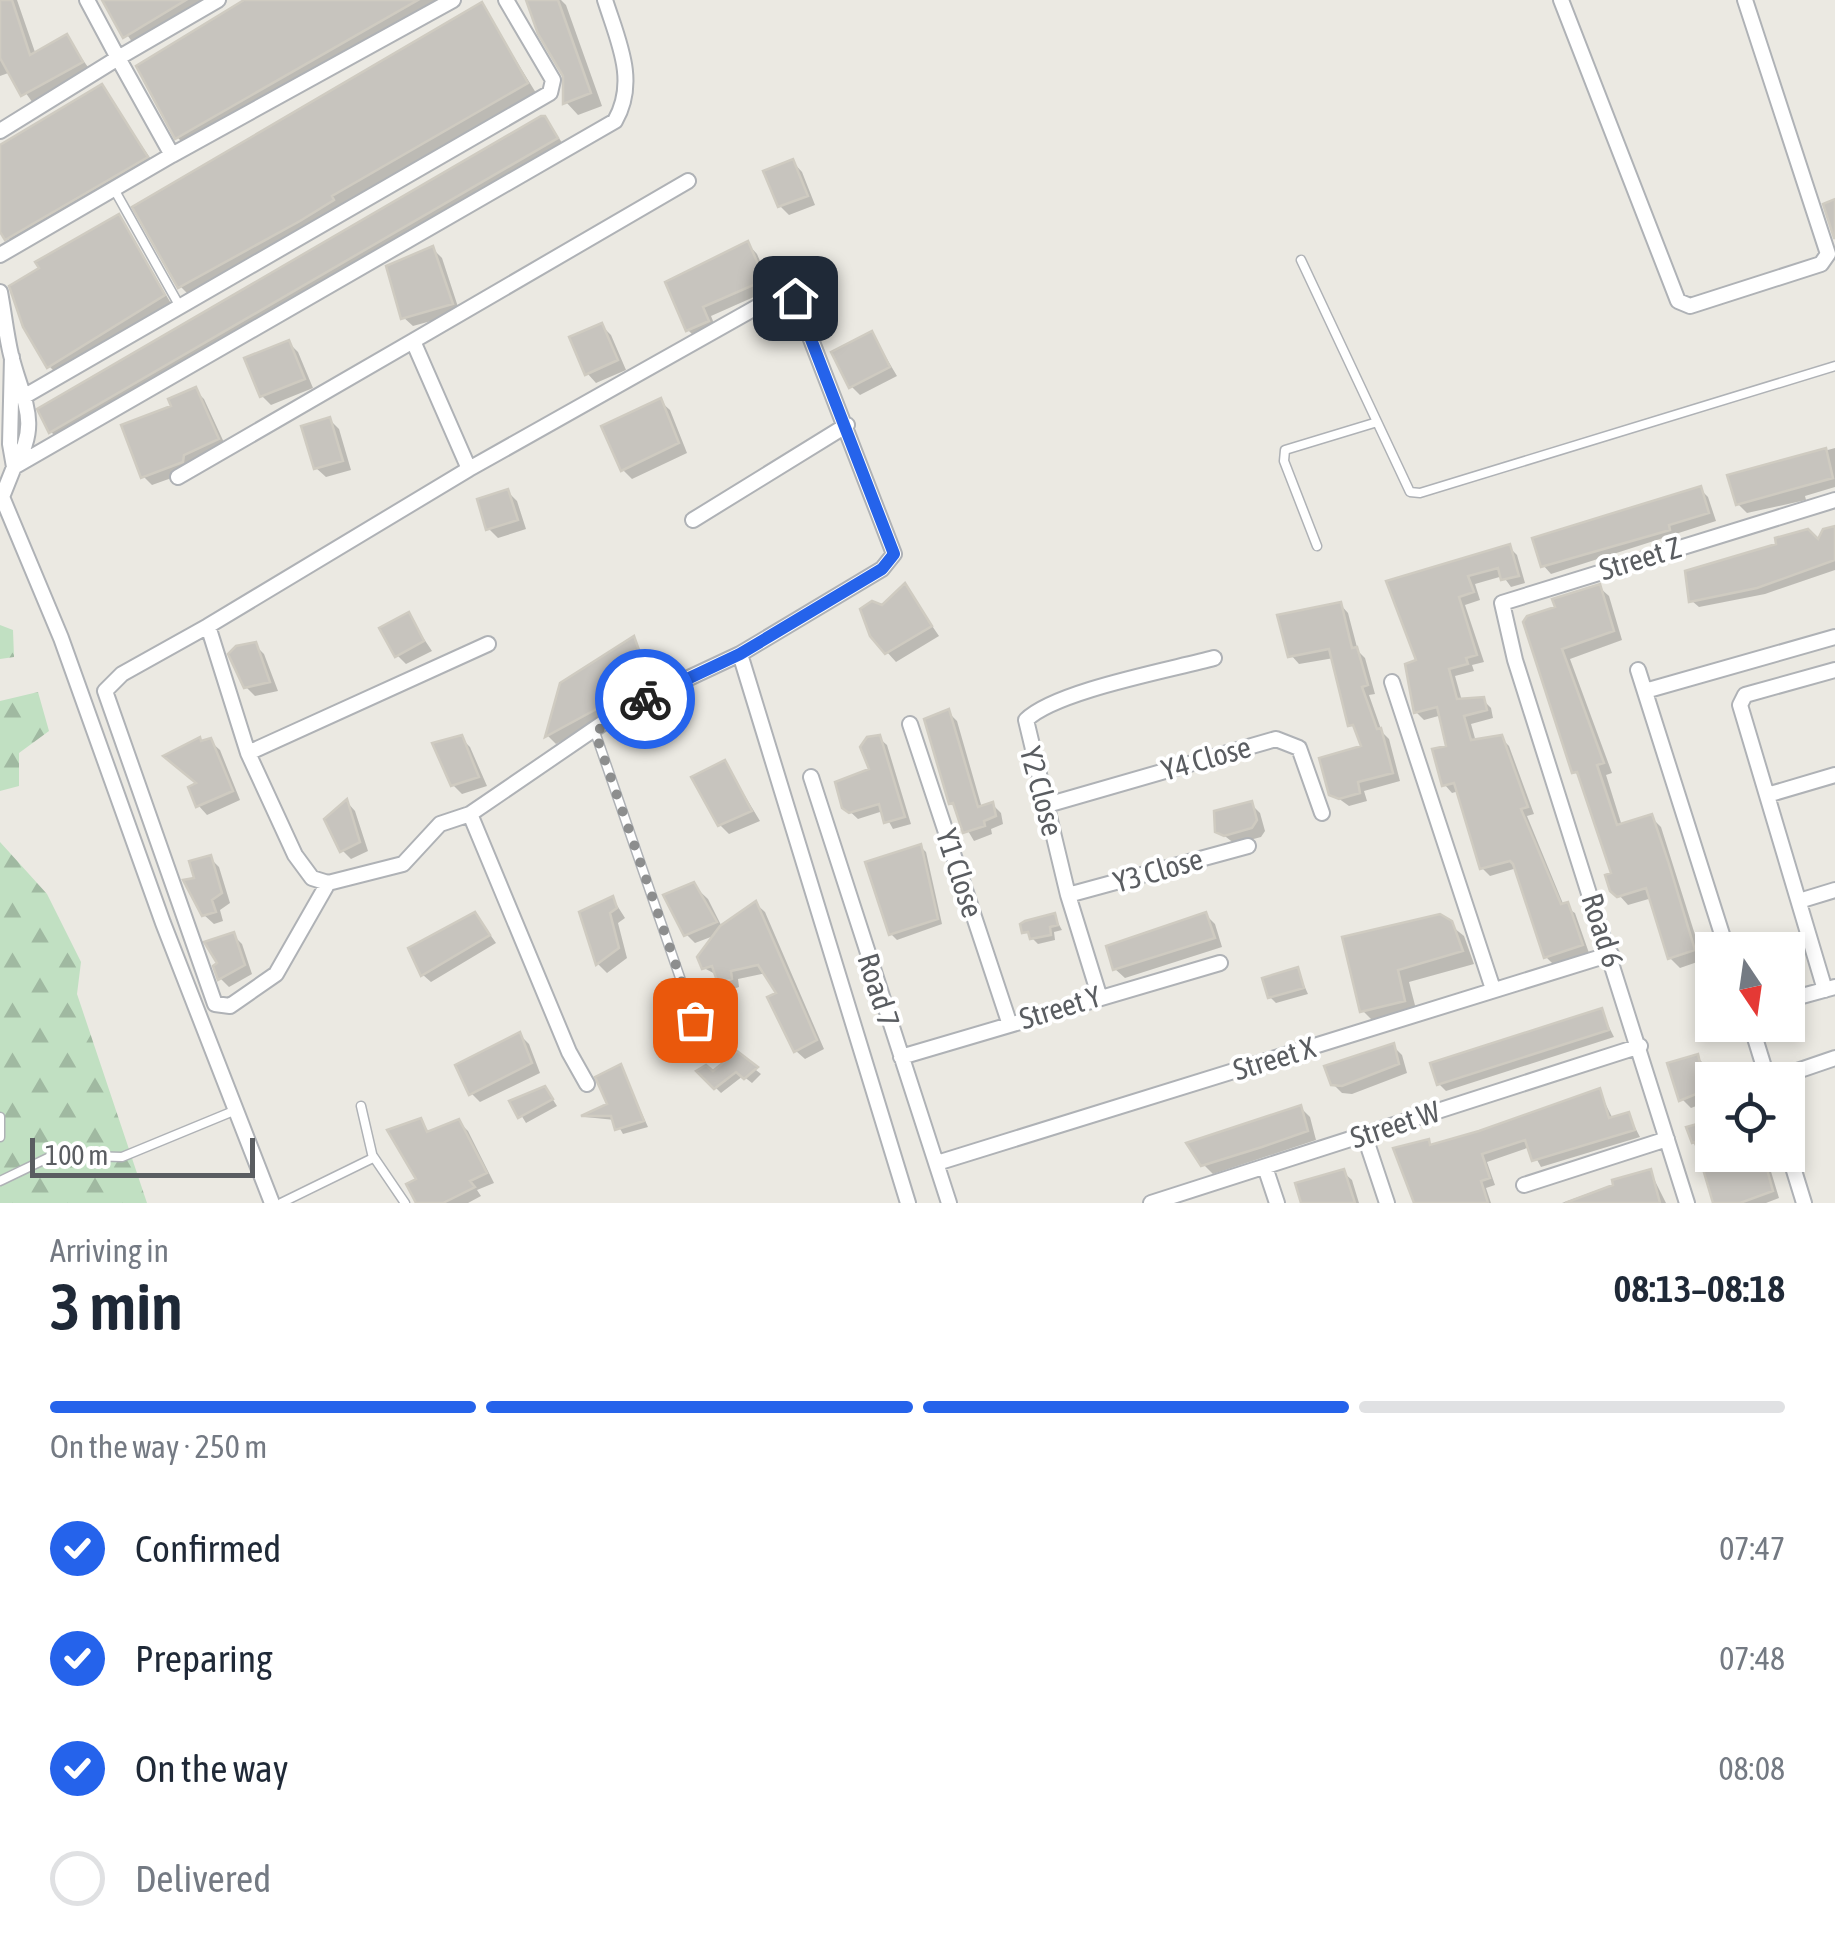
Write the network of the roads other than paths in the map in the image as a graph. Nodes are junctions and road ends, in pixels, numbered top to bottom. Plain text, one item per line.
1 (87, 0) edge
2 (218, 0) edge
3 (453, 0) edge
4 (506, 0) edge
5 (604, 0) edge
6 (1560, 0) edge
7 (1745, 0) edge
8 (118, 58) junction
9 (0, 131) edge
10 (172, 155) junction
11 (688, 181) dead end
12 (114, 189) junction
13 (0, 255) edge
14 (1300, 260) dead end
15 (0, 292) edge
16 (179, 305) junction
17 (413, 341) junction
18 (12, 357) junction
19 (1835, 366) edge
20 (26, 396) junction
21 (1374, 423) junction
22 (847, 425) junction
23 (14, 467) junction
24 (470, 468) junction
25 (178, 478) dead end
26 (1, 497) edge
27 (1835, 500) edge
28 (694, 520) dead end
29 (1317, 546) dead end
30 (208, 626) junction
31 (1835, 638) edge
32 (488, 644) dead end
33 (740, 654) junction
34 (1214, 658) dead end
35 (1515, 660) joint
36 (1638, 670) dead end
37 (1835, 670) edge
38 (1392, 682) dead end
39 (1645, 690) junction
40 (910, 724) dead end
41 (595, 732) junction
42 (248, 753) junction
43 (1835, 775) edge
44 (811, 776) dead end
45 (1767, 794) junction
46 (1046, 805) junction
47 (1322, 813) dead end
48 (470, 814) junction
49 (1248, 846) dead end
50 (328, 883) junction
51 (1835, 890) edge
52 (1068, 895) junction
53 (1799, 900) junction
54 (1721, 932) edge
55 (1611, 954) junction
56 (1220, 963) dead end
57 (1830, 988) edge
58 (1494, 989) junction
59 (1099, 995) junction
60 (1805, 995) edge
61 (695, 1020) dead end
62 (1009, 1022) junction
63 (1640, 1046) junction
64 (901, 1057) junction
65 (1835, 1058) edge
66 (1805, 1068) edge
67 (586, 1084) dead end
68 (361, 1106) dead end
69 (236, 1110) junction
70 (0, 1117) edge
71 (1364, 1134) junction
72 (0, 1137) edge
73 (1666, 1139) junction
74 (373, 1156) junction
75 (936, 1163) junction
76 (1265, 1167) junction
77 (1794, 1172) edge
78 (0, 1181) edge
79 (1524, 1185) dead end
80 (1161, 1202) edge
81 (272, 1203) edge
82 (280, 1203) edge
83 (405, 1203) edge
84 (908, 1203) edge
85 (948, 1203) edge
86 (1277, 1203) edge
87 (1387, 1203) edge
88 (1687, 1203) edge
89 (1804, 1203) edge

1 - 8 street
2 - 8 street
3 - 10 street
4 - 16 street
5 - 23 street
6 - 7 street
8 - 9 street
8 - 10 street
10 - 12 street
11 - 17 street
12 - 13 street
12 - 16 lane
14 - 21 lane
15 - 18 street
16 - 20 street
17 - 24 street
17 - 25 street
18 - 20 street
18 - 23 street
19 - 21 lane
20 - 23 street
21 - 29 lane
22 - 24 street
22 - 28 street
22 - 33 street
23 - 26 street
24 - 30 street
26 - 69 street
27 - 35 street, Street Z
30 - 42 street
30 - 50 street
31 - 39 street
32 - 42 street
33 - 41 street
33 - 84 street
34 - 46 street, Y2 Close
35 - 55 street, Road 6
36 - 39 street
37 - 45 street
38 - 58 street
39 - 54 street
40 - 62 street, Y1 Close
41 - 48 street
41 - 61 lane
42 - 50 street
43 - 45 street
44 - 64 street, Road 7
45 - 53 street
46 - 47 street, Y4 Close
46 - 52 street, Y2 Close
48 - 50 street
48 - 67 street
49 - 52 street, Y3 Close
51 - 53 street
52 - 59 street, Y2 Close
53 - 57 street
55 - 58 street, Street X
55 - 63 street, Road 6
56 - 59 street, Street Y
57 - 60 street
58 - 75 street, Street X
59 - 62 street, Street Y
62 - 64 street, Street Y
63 - 71 street, Street W
63 - 73 street, Road 6
64 - 75 street, Road 7
65 - 66 street
68 - 74 lane
69 - 78 lane
69 - 81 street
70 - 72 lane
71 - 76 street, Street W
71 - 87 street
73 - 79 street
73 - 88 street, Road 6
74 - 82 lane
74 - 83 lane
75 - 85 street, Road 7
76 - 80 street, Street W
76 - 86 street
77 - 89 street

